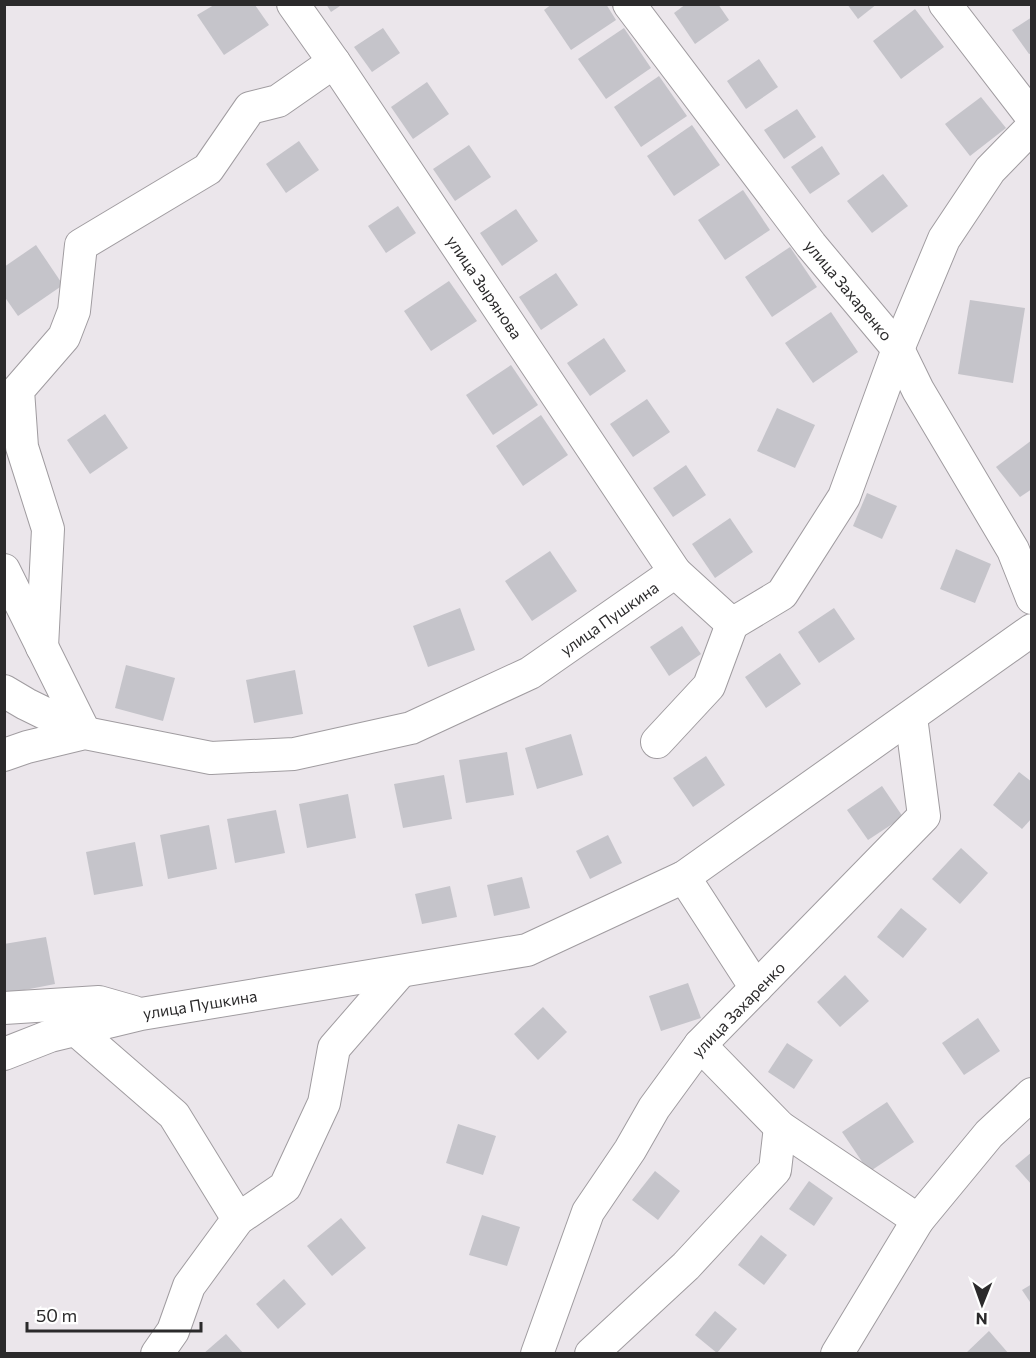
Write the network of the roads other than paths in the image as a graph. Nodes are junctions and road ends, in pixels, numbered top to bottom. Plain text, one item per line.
1 (293, 4) edge
2 (629, 4) edge
3 (945, 4) edge
4 (334, 62) junction
5 (1032, 117) edge
6 (1032, 127) edge
7 (898, 349) junction
8 (4, 570) edge
9 (675, 572) junction
10 (1032, 598) edge
11 (732, 624) junction
12 (1032, 630) edge
13 (42, 647) junction
14 (4, 691) edge
15 (910, 717) junction
16 (85, 733) junction
17 (657, 742) dead end
18 (4, 755) edge
19 (684, 877) junction
20 (400, 972) junction
21 (756, 988) junction
22 (4, 1008) edge
23 (141, 1014) junction
24 (76, 1030) junction
25 (700, 1045) junction
26 (4, 1054) edge
27 (1032, 1094) edge
28 (780, 1126) junction
29 (238, 1219) junction
30 (918, 1220) junction
31 (157, 1353) edge
32 (537, 1353) edge
33 (591, 1353) edge
34 (837, 1353) edge

1 - 4 street, улица Зырянова
2 - 7 street, улица Захаренко
3 - 5 street
4 - 9 street, улица Зырянова
4 - 13 street
6 - 7 street
7 - 10 street, улица Захаренко
7 - 11 street
8 - 13 street
9 - 11 street, улица Пушкина
9 - 16 street, улица Пушкина
11 - 17 street
12 - 15 street, улица Пушкина
13 - 16 street
14 - 16 street
15 - 19 street, улица Пушкина
15 - 21 street, улица Захаренко
16 - 18 street, улица Пушкина
19 - 20 street, улица Пушкина
19 - 21 street
20 - 23 street, улица Пушкина
20 - 29 street
21 - 25 street, улица Захаренко
22 - 23 street
23 - 24 street, улица Пушкина
24 - 26 street, улица Пушкина
24 - 29 street
25 - 28 street
25 - 32 street, улица Захаренко
27 - 30 street
28 - 30 street
28 - 33 street
29 - 31 street
30 - 34 street

